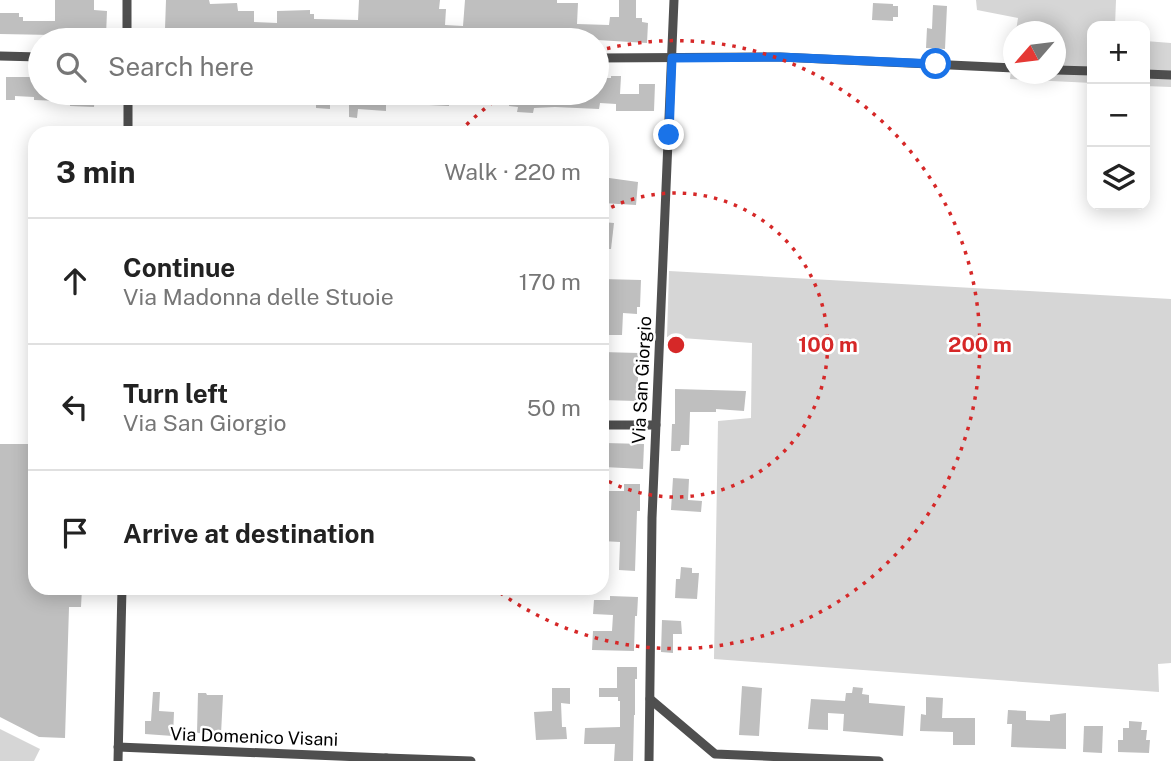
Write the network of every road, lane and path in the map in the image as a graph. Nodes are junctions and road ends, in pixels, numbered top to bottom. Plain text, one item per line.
1 (127, 0) edge
2 (674, 0) edge
3 (127, 28) edge
4 (0, 56) edge
5 (28, 57) edge
6 (609, 58) edge
7 (672, 58) junction
8 (1003, 68) edge
9 (1066, 70) edge
10 (1087, 71) edge
11 (1150, 74) edge
12 (1171, 75) edge
13 (128, 105) edge
14 (128, 126) edge
15 (609, 425) edge
16 (656, 425) junction
17 (122, 595) edge
18 (650, 699) junction
19 (118, 747) junction
20 (714, 757) edge
21 (386, 760) edge
22 (118, 761) edge
23 (471, 761) edge
24 (649, 761) edge
25 (879, 761) edge

1 - 3 street
2 - 7 street, Via San Giorgio
4 - 5 street
6 - 7 street
7 - 8 street
7 - 16 street, Via San Giorgio
9 - 10 street
11 - 12 street
13 - 14 street
15 - 16 street
16 - 18 street, Via San Giorgio
17 - 19 street
18 - 20 street
18 - 24 street, Via San Giorgio
19 - 21 street, Via Domenico Visani
19 - 22 street
20 - 25 street
21 - 23 street, Via Domenico Visani

